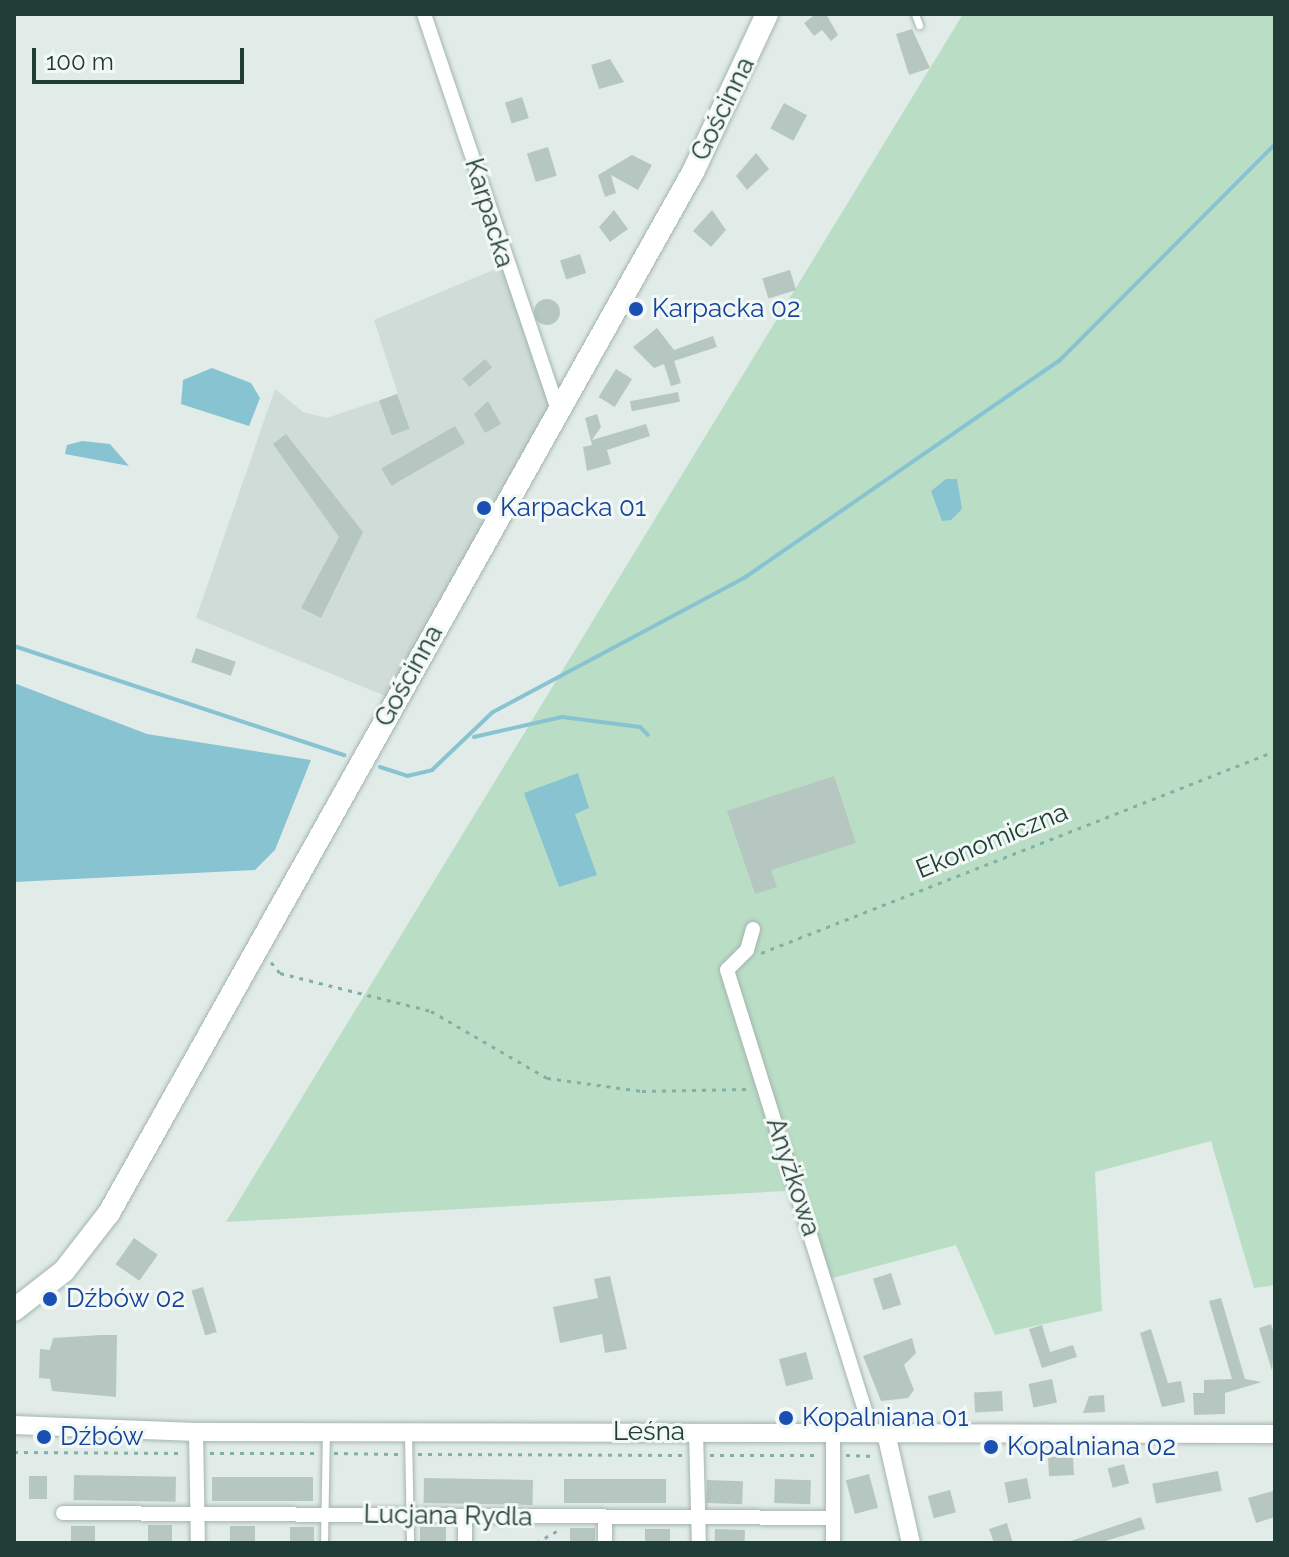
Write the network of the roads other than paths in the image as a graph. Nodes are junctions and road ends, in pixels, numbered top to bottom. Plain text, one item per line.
1 (424, 14) edge
2 (767, 14) edge
3 (915, 14) edge
4 (919, 25) dead end
5 (558, 411) junction
6 (753, 929) dead end
7 (14, 1310) edge
8 (17, 1427) edge
9 (196, 1432) junction
10 (326, 1432) junction
11 (696, 1432) junction
12 (408, 1433) junction
13 (833, 1433) junction
14 (879, 1433) junction
15 (1275, 1434) edge
16 (63, 1513) dead end
17 (198, 1513) junction
18 (325, 1515) junction
19 (410, 1516) junction
20 (465, 1517) junction
21 (605, 1518) junction
22 (833, 1518) junction
23 (698, 1519) junction
24 (198, 1543) edge
25 (324, 1543) edge
26 (410, 1543) edge
27 (465, 1543) edge
28 (605, 1543) edge
29 (699, 1543) edge
30 (833, 1543) edge
31 (911, 1543) edge

1 - 5 street, Karpacka
2 - 5 main road, Gościnna
3 - 4 lane
5 - 7 main road, Gościnna
6 - 14 street, Anyżkowa
8 - 9 street, Leśna
9 - 10 street, Leśna
9 - 17 street
10 - 12 street, Leśna
10 - 18 lane
11 - 12 street, Leśna
11 - 13 street, Leśna
11 - 23 street
12 - 19 lane
13 - 14 street, Leśna
13 - 22 street
14 - 15 street, Leśna
14 - 31 street
16 - 17 street, Lucjana Rydla
17 - 18 street, Lucjana Rydla
17 - 24 street
18 - 19 street, Lucjana Rydla
18 - 25 lane
19 - 20 street, Lucjana Rydla
19 - 26 lane
20 - 21 street, Lucjana Rydla
20 - 27 street
21 - 23 street, Lucjana Rydla
21 - 28 street
22 - 23 street, Lucjana Rydla
22 - 30 street
23 - 29 street

